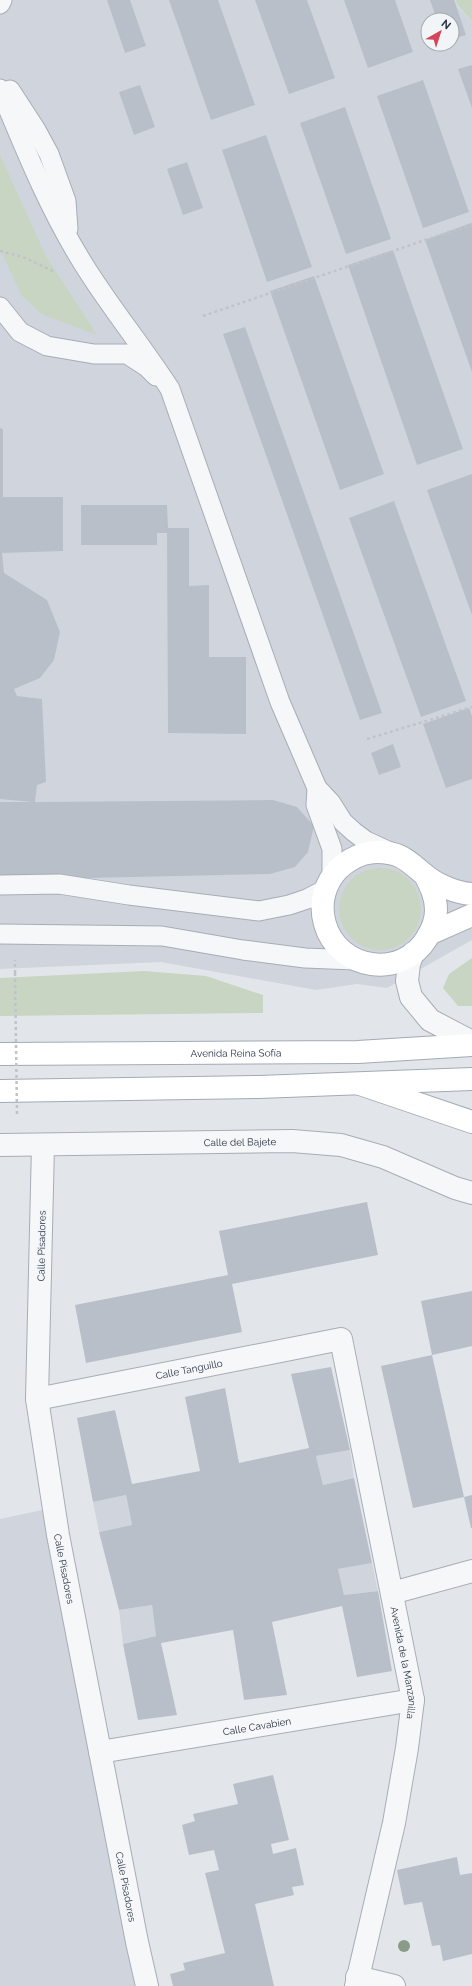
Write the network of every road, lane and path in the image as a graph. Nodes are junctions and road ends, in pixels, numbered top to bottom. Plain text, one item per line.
1 (2, 0) edge
2 (0, 4) edge
3 (0, 78) edge
4 (0, 89) edge
5 (472, 224) edge
6 (69, 238) junction
7 (0, 251) edge
8 (84, 265) junction
9 (0, 307) edge
10 (203, 316) dead end
11 (170, 390) junction
12 (472, 706) edge
13 (367, 739) dead end
14 (317, 788) junction
15 (395, 854) junction
16 (425, 875) junction
17 (329, 883) junction
18 (0, 886) edge
19 (472, 894) edge
20 (472, 915) edge
21 (0, 934) edge
22 (429, 934) junction
23 (414, 953) junction
24 (355, 960) junction
25 (15, 973) dead end
26 (472, 1044) edge
27 (0, 1054) edge
28 (472, 1079) edge
29 (359, 1084) junction
30 (0, 1091) edge
31 (17, 1114) dead end
32 (472, 1122) edge
33 (0, 1145) edge
34 (43, 1145) junction
35 (472, 1193) edge
36 (341, 1339) joint
37 (37, 1399) junction
38 (472, 1571) edge
39 (392, 1593) junction
40 (413, 1700) junction
41 (100, 1752) junction
42 (357, 1982) edge
43 (147, 1986) edge
44 (394, 1986) edge

1 - 2 lane
3 - 6 lane
4 - 6 lane
5 - 10 path
6 - 8 lane
7 - 8 path
8 - 11 lane
9 - 11 lane
11 - 14 lane
12 - 13 path
14 - 15 lane
14 - 17 lane
15 - 16 main road
15 - 17 main road
16 - 19 main road
16 - 22 main road
17 - 18 lane
17 - 24 main road
20 - 22 main road
21 - 24 lane
22 - 23 main road
23 - 24 main road
23 - 26 street
25 - 31 path, bridge
26 - 27 main road, Avenida Reina Sofía
28 - 29 main road
29 - 30 main road
29 - 32 main road
33 - 34 street, Calle del Bajete
34 - 35 street, Calle del Bajete
34 - 37 street, Calle Pisadores
36 - 37 street, Calle Tanguillo
36 - 39 street, Avenida de la Manzanilla
37 - 41 street, Calle Pisadores
38 - 39 street
39 - 40 street, Avenida de la Manzanilla
40 - 41 street, Calle Cavabien
40 - 42 street, Avenida de la Manzanilla
41 - 43 street, Calle Pisadores
42 - 44 street

